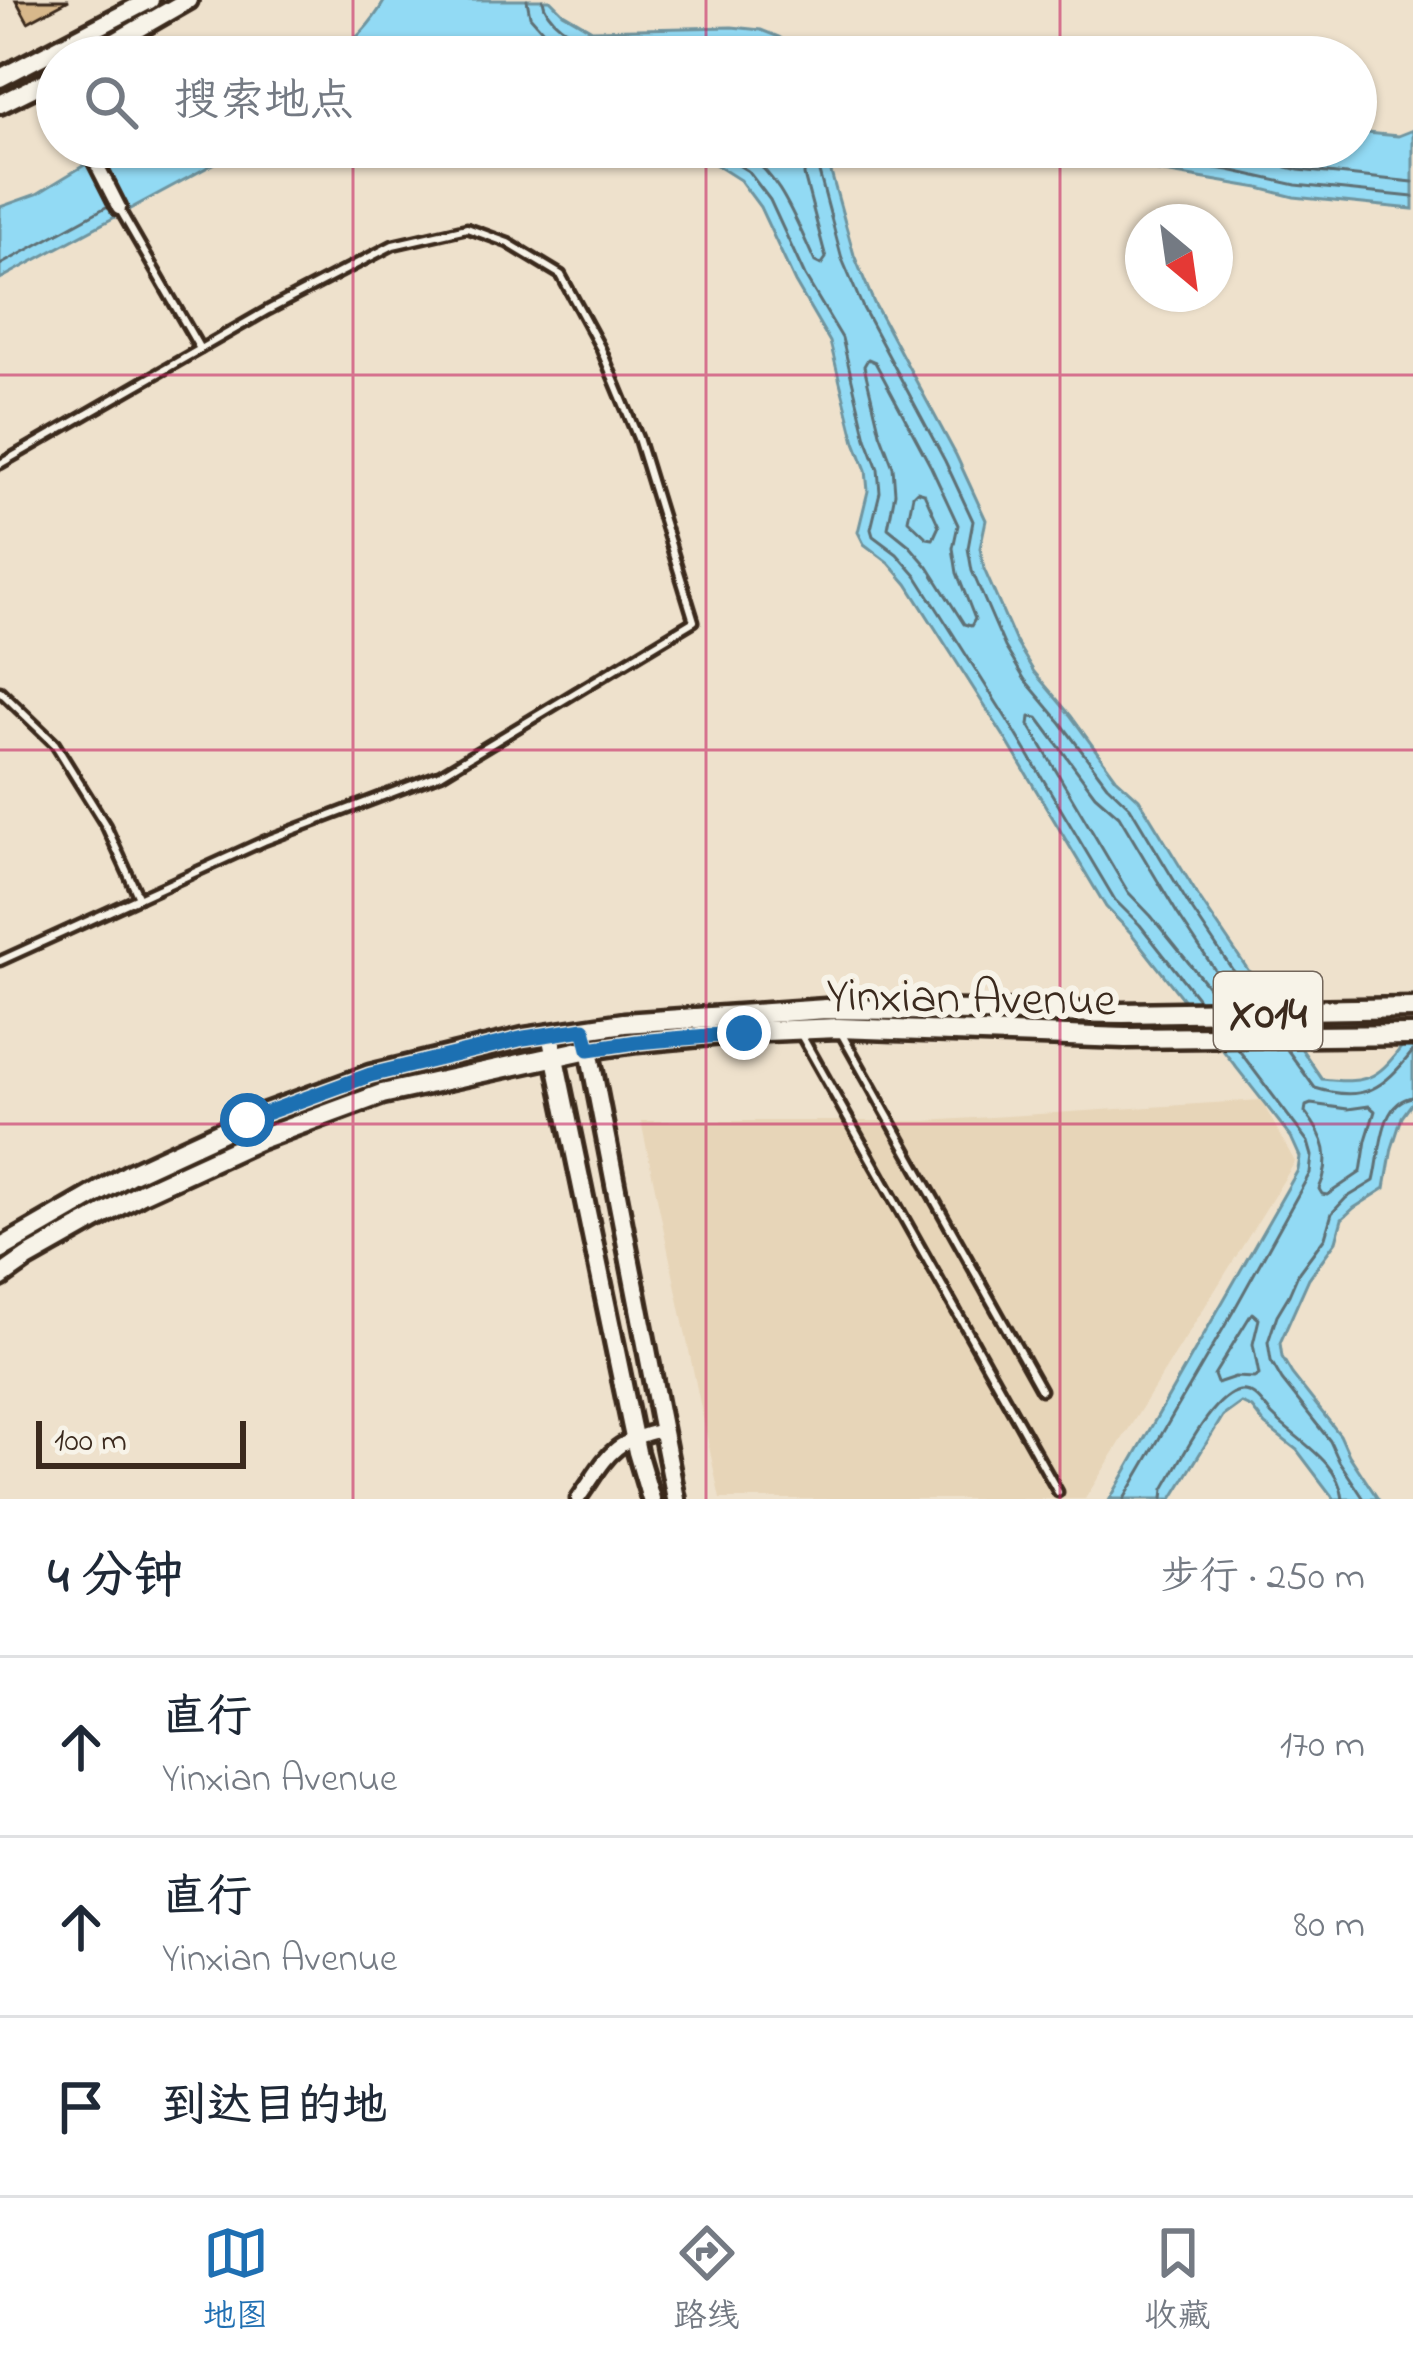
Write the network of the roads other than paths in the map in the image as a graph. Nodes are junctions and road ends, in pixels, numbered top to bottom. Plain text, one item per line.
1 (150, 0) edge
2 (188, 0) edge
3 (81, 36) edge
4 (125, 36) edge
5 (36, 59) edge
6 (0, 78) edge
7 (36, 87) edge
8 (0, 104) edge
9 (98, 168) edge
10 (118, 208) joint
11 (200, 349) junction
12 (0, 464) edge
13 (0, 691) edge
14 (139, 898) junction
15 (0, 961) edge
16 (1413, 1008) edge
17 (838, 1028) junction
18 (798, 1030) junction
19 (550, 1034) junction
20 (1413, 1035) edge
21 (587, 1039) junction
22 (555, 1057) junction
23 (0, 1249) edge
24 (0, 1276) edge
25 (1041, 1390) dead end
26 (662, 1430) junction
27 (634, 1436) junction
28 (1058, 1492) dead end
29 (578, 1499) edge
30 (651, 1499) edge
31 (676, 1499) edge

1 - 3 street
2 - 4 street
5 - 6 street
7 - 8 street
9 - 10 street
10 - 11 lane
11 - 12 lane
11 - 14 lane
13 - 14 lane
14 - 15 lane
16 - 21 main road, Yinxian Avenue / X014
17 - 18 main road, Yinxian Avenue / X014
17 - 20 main road, Yinxian Avenue / X014
17 - 25 lane
18 - 21 main road, Yinxian Avenue / X014
18 - 28 lane
19 - 21 main road, Yinxian Avenue / X014
19 - 22 street
19 - 23 main road, Yinxian Avenue / X014
21 - 22 main road, Yinxian Avenue / X014
21 - 26 street
22 - 24 main road, Yinxian Avenue / X014
22 - 27 street
26 - 27 street
26 - 31 street
27 - 29 street
27 - 30 street

